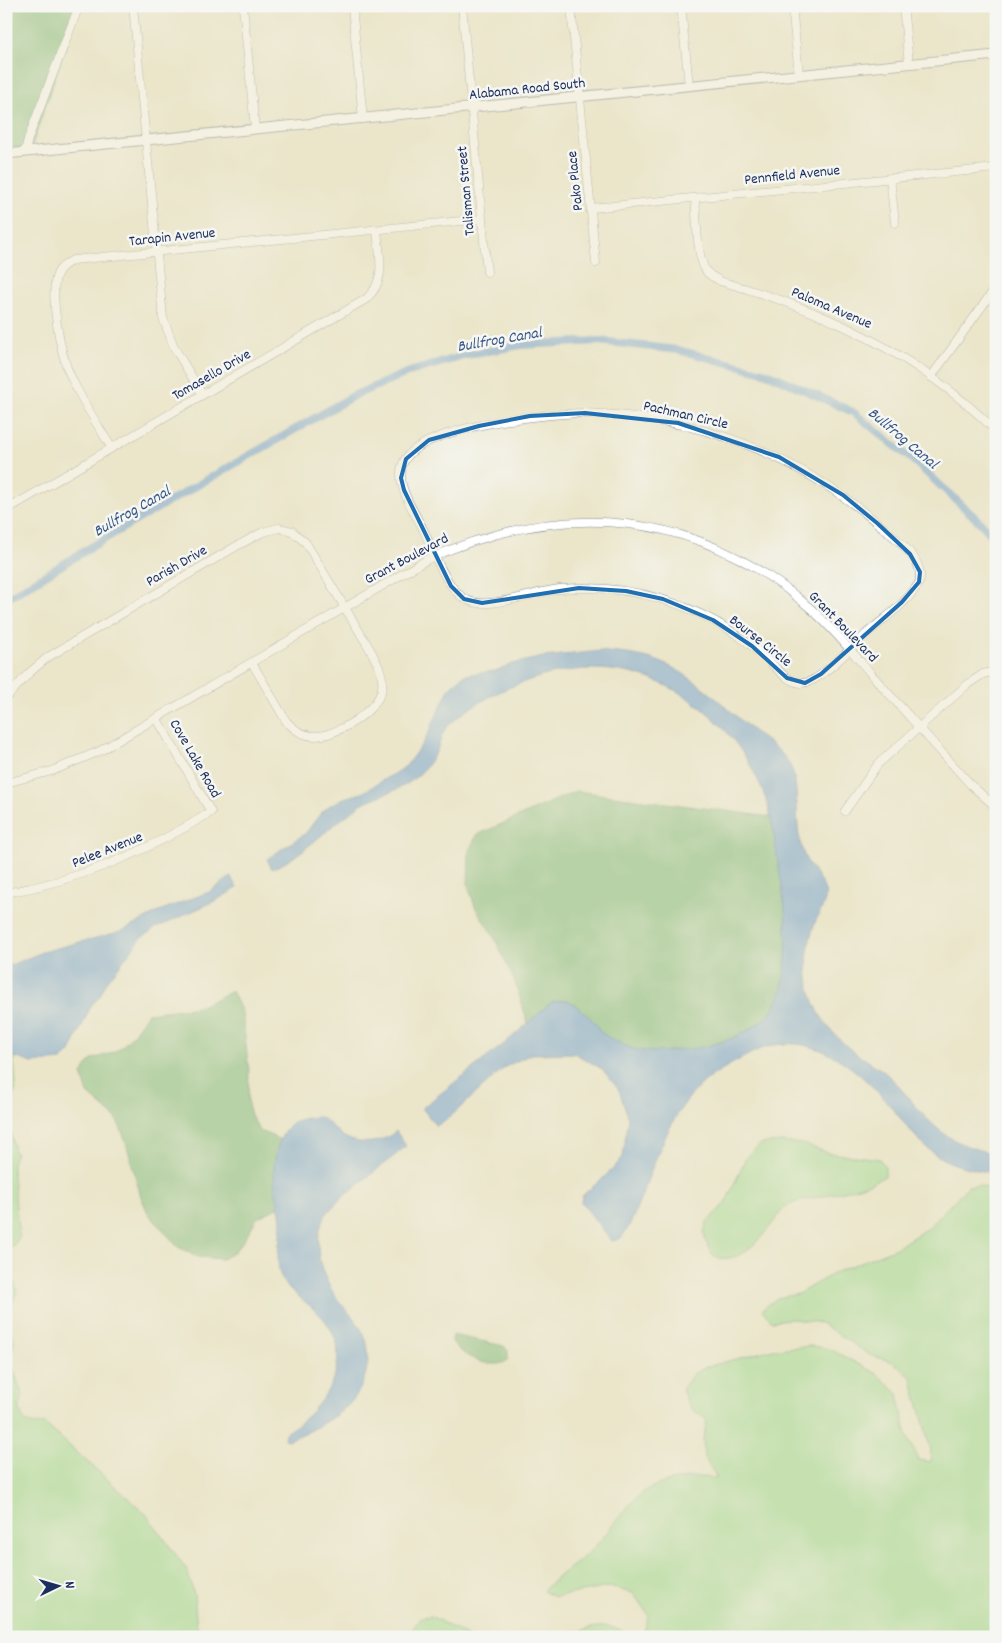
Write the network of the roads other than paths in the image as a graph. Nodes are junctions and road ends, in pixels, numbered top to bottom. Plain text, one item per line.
1 (79, 6) edge
2 (133, 6) edge
3 (243, 6) edge
4 (352, 6) edge
5 (462, 6) edge
6 (571, 6) edge
7 (681, 6) edge
8 (792, 6) edge
9 (903, 6) edge
10 (996, 55) edge
11 (909, 64) junction
12 (799, 75) junction
13 (689, 86) junction
14 (579, 97) junction
15 (471, 108) junction
16 (364, 118) junction
17 (255, 129) junction
18 (146, 140) junction
19 (25, 152) junction
20 (6, 154) edge
21 (996, 168) edge
22 (890, 178) junction
23 (695, 198) junction
24 (591, 208) junction
25 (481, 219) junction
26 (895, 223) dead end
27 (377, 230) junction
28 (155, 251) junction
29 (596, 263) dead end
30 (486, 272) dead end
31 (995, 291) edge
32 (931, 376) junction
33 (202, 394) junction
34 (996, 431) edge
35 (111, 447) junction
36 (6, 510) edge
37 (436, 556) junction
38 (344, 608) junction
39 (849, 649) junction
40 (252, 663) junction
41 (996, 671) edge
42 (6, 698) edge
43 (157, 719) junction
44 (919, 728) junction
45 (6, 783) edge
46 (996, 807) edge
47 (845, 811) dead end
48 (211, 812) joint
49 (6, 893) edge

1 - 19 street
2 - 18 street
3 - 17 street
4 - 16 street
5 - 15 street, Talisman Street
6 - 14 street, Pako Place
7 - 13 street
8 - 12 street
9 - 11 street
10 - 11 street, Alabama Road South
11 - 12 street, Alabama Road South
12 - 13 street, Alabama Road South
13 - 14 street, Alabama Road South
14 - 15 street, Alabama Road South
14 - 24 street, Pako Place
15 - 16 street, Alabama Road South
15 - 25 street, Talisman Street
16 - 17 street, Alabama Road South
17 - 18 street, Alabama Road South
18 - 19 street, Alabama Road South
18 - 28 street
19 - 20 street, Alabama Road South
21 - 22 street, Pennfield Avenue
22 - 23 street, Pennfield Avenue
22 - 26 street
23 - 24 street, Pennfield Avenue
23 - 32 street, Paloma Avenue
24 - 29 street, Pako Place
25 - 27 street, Tarapin Avenue
25 - 30 street, Talisman Street
27 - 28 street, Tarapin Avenue
27 - 33 street, Tomasello Drive
28 - 33 street
28 - 35 street, Tarapin Avenue
31 - 32 street
32 - 34 street, Paloma Avenue
33 - 35 street, Tomasello Drive
35 - 36 street, Tomasello Drive
37 - 38 street, Grant Boulevard
37 - 39 street, Grant Boulevard
37 - 39 street, Bourse Circle
37 - 39 street, Pachman Circle
38 - 40 street, Grant Boulevard
38 - 40 street
38 - 42 street, Parish Drive
39 - 44 street, Grant Boulevard
40 - 43 street, Grant Boulevard
41 - 44 street
43 - 45 street, Grant Boulevard
43 - 48 street, Cove Lake Road
44 - 46 street, Grant Boulevard
44 - 47 street
48 - 49 street, Pelee Avenue

